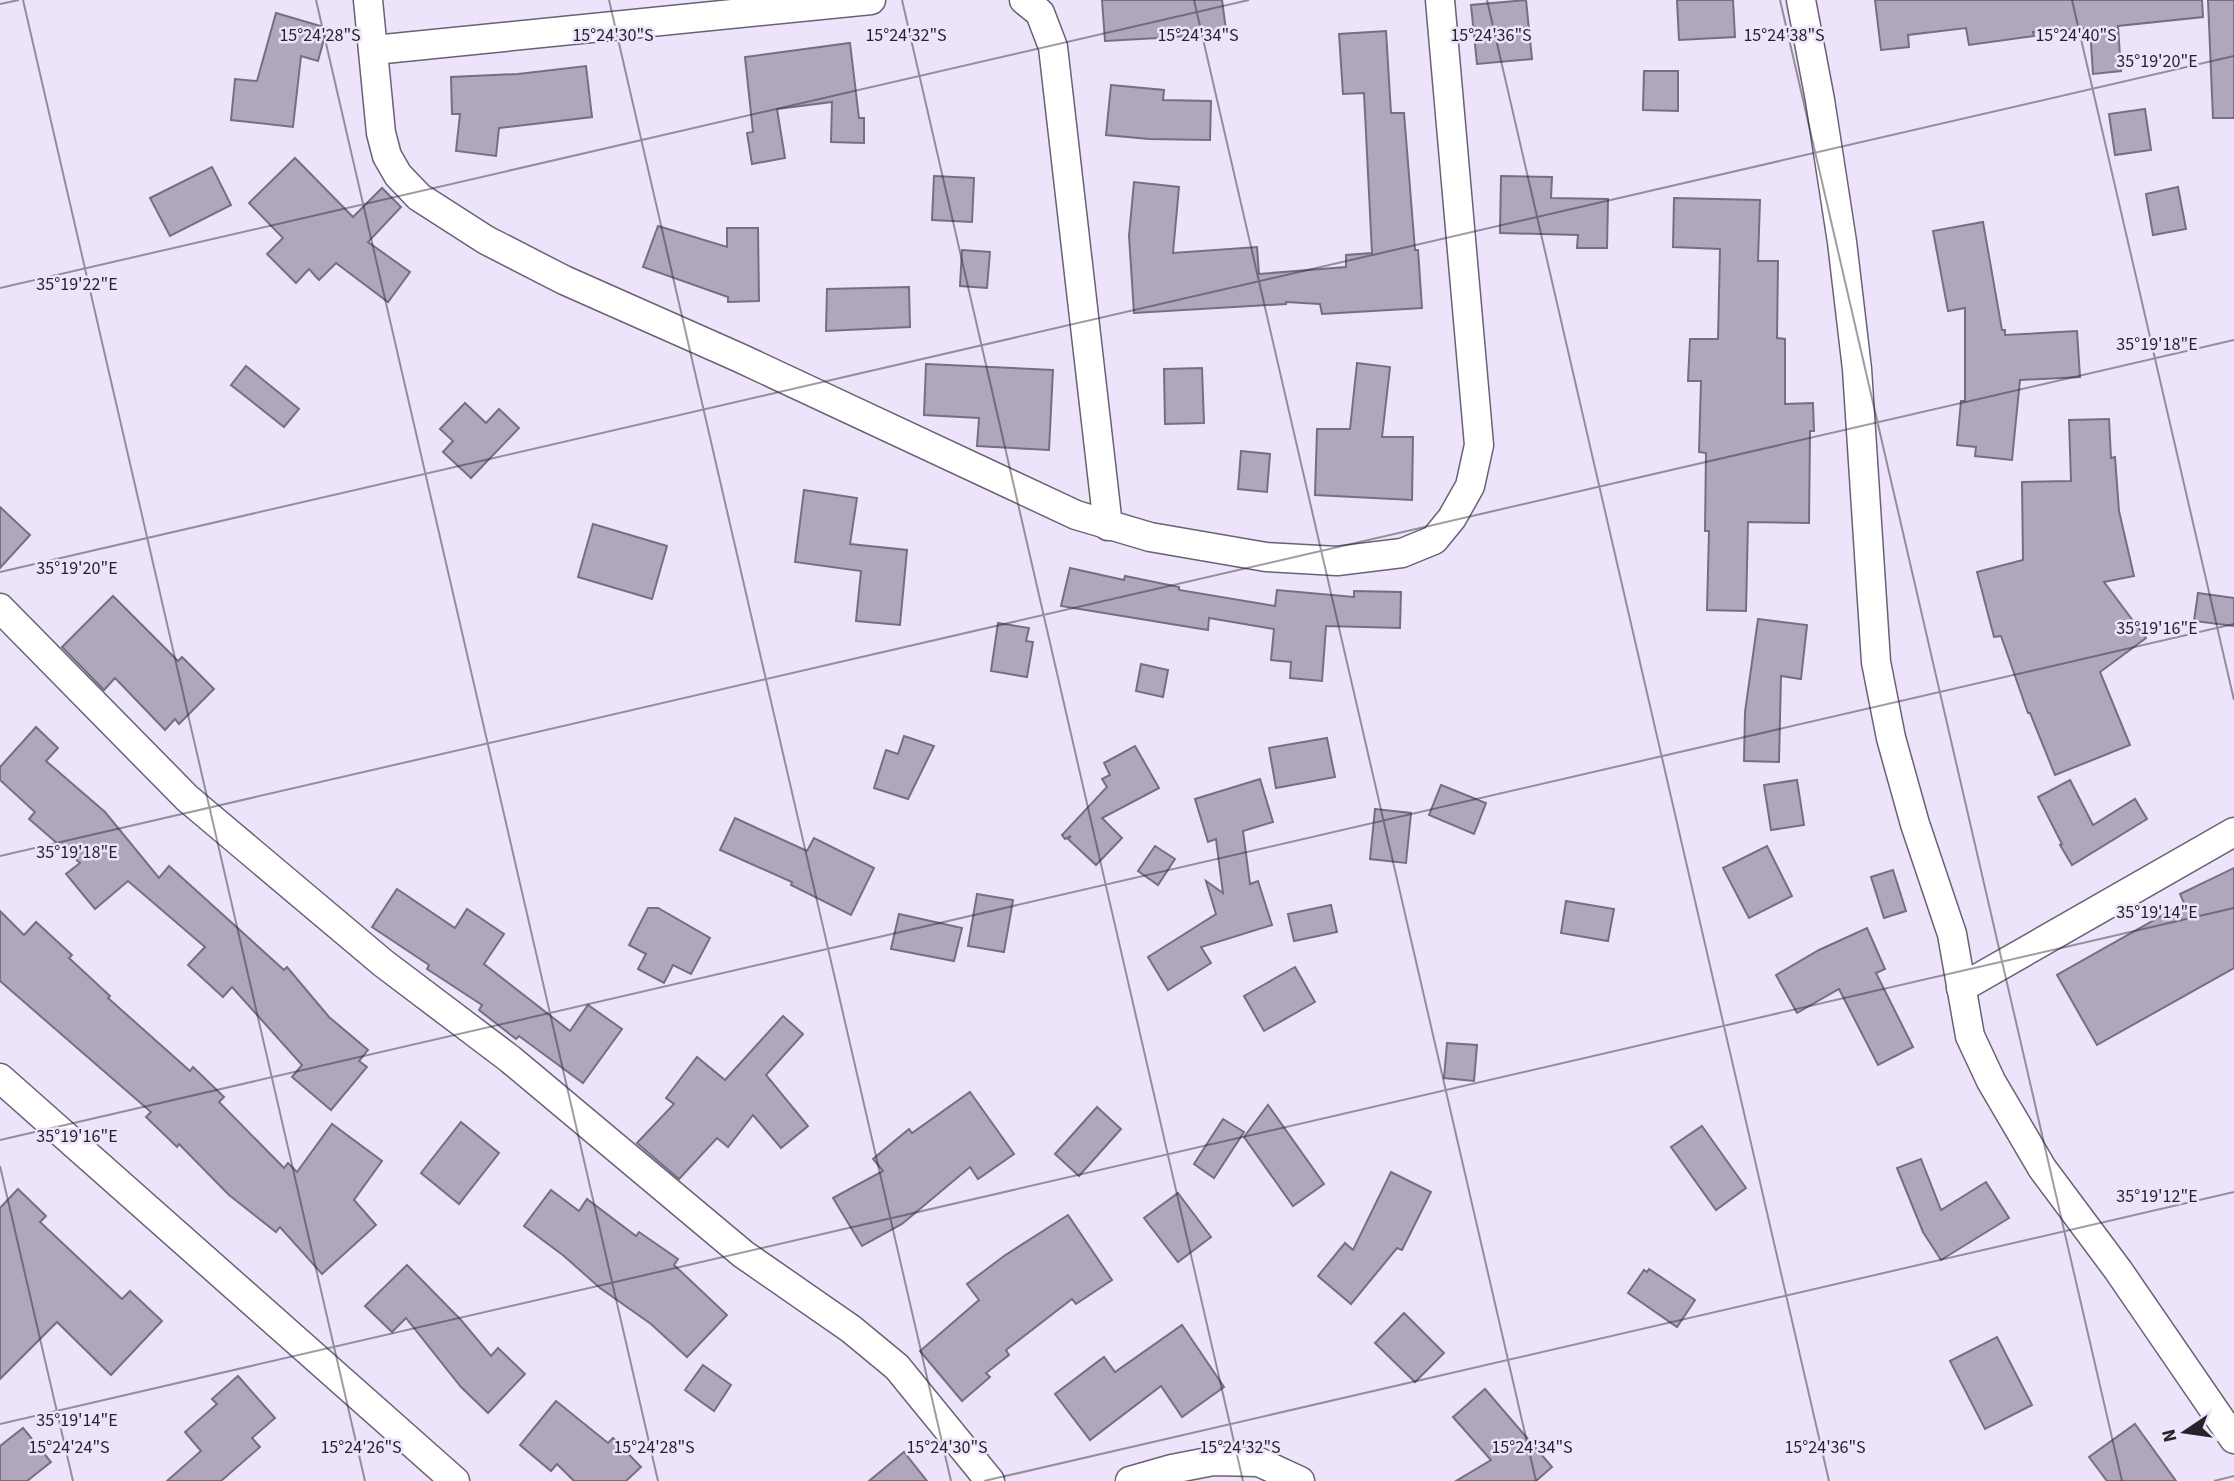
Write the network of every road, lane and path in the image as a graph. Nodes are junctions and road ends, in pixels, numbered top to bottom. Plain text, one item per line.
1 (368, 0) edge
2 (870, 0) edge
3 (1024, 0) edge
4 (1440, 0) edge
5 (1801, 0) edge
6 (373, 50) junction
7 (1108, 526) junction
8 (0, 608) edge
9 (2234, 832) edge
10 (1961, 988) junction
11 (0, 1078) edge
12 (2234, 1439) edge
13 (455, 1481) edge
14 (990, 1481) edge
15 (1130, 1481) edge
16 (1300, 1481) edge

1 - 6 street
2 - 6 street
3 - 7 street
4 - 7 street
5 - 10 street
6 - 7 street
8 - 14 street
9 - 10 street
10 - 12 street
11 - 13 street
15 - 16 street

